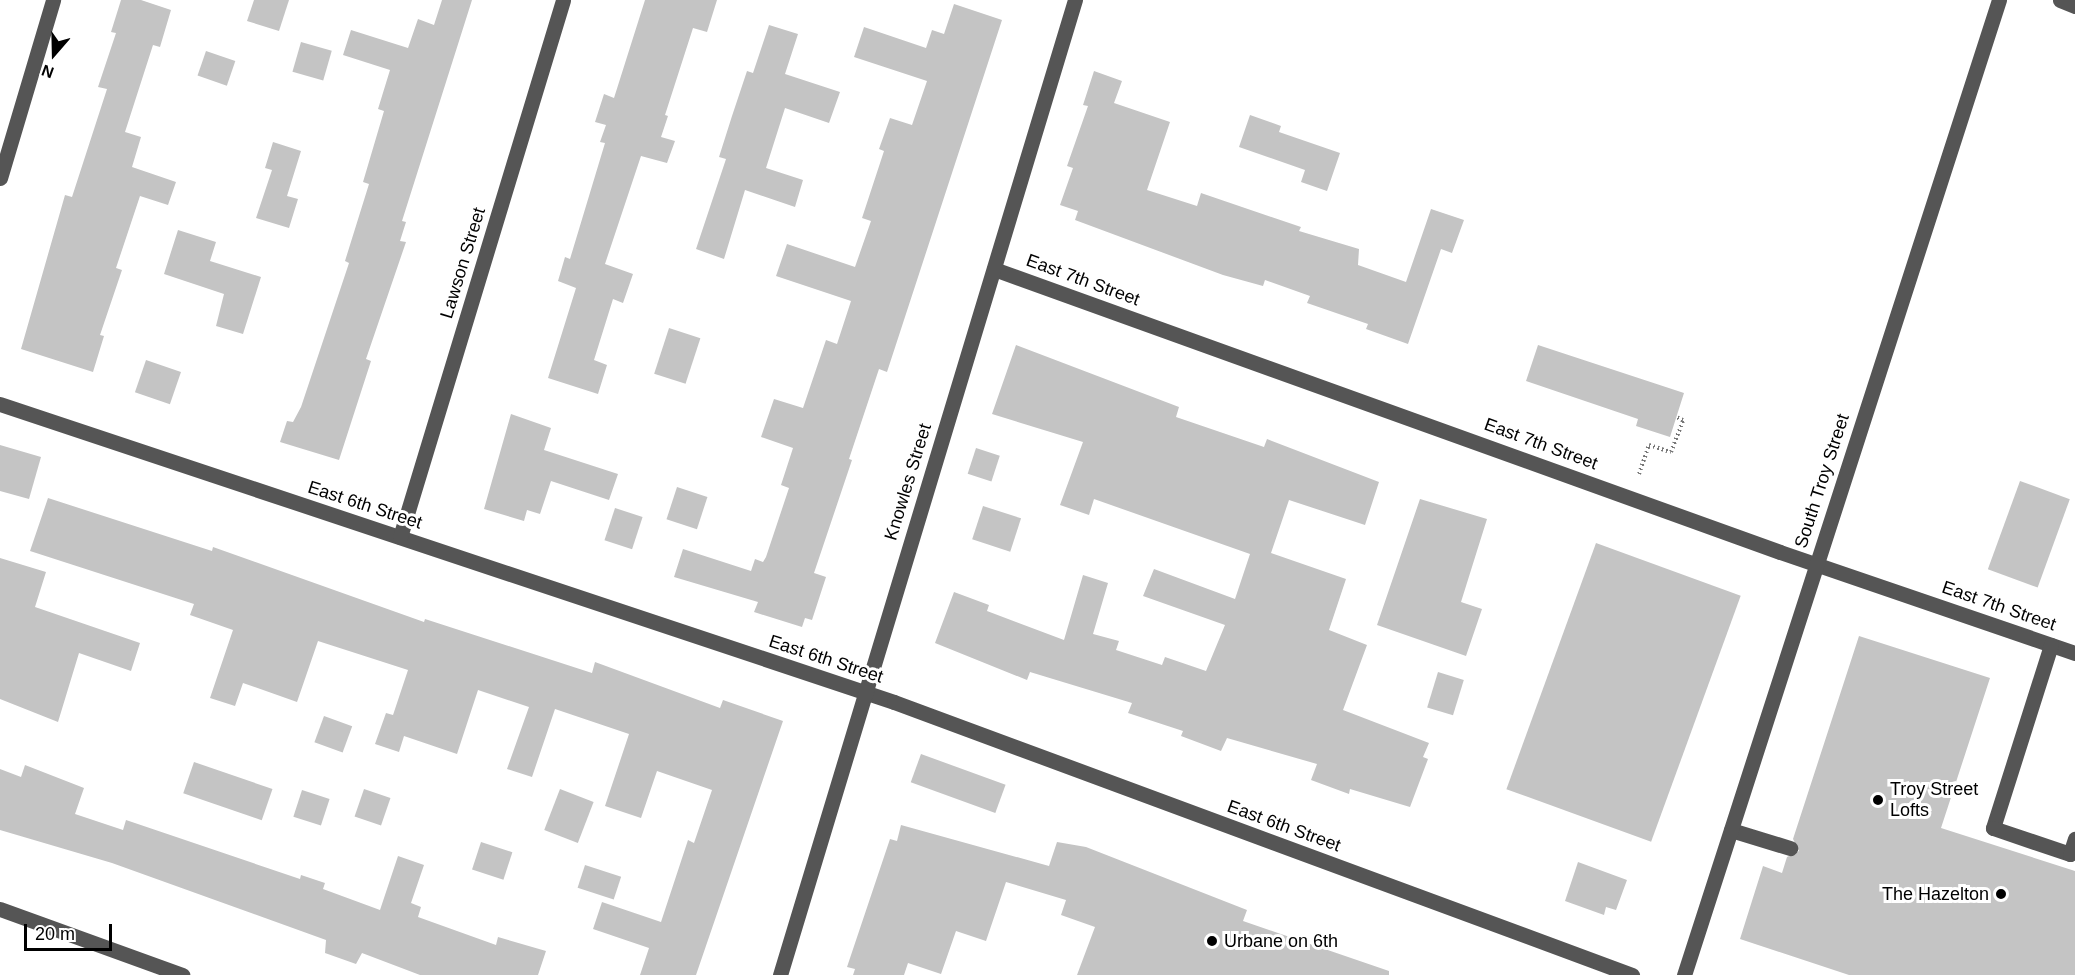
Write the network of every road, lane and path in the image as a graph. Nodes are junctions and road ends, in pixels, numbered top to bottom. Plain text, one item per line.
1 (53, 0) edge
2 (563, 0) edge
3 (1076, 0) edge
4 (1999, 0) edge
5 (2060, 0) edge
6 (2075, 6) edge
7 (0, 178) edge
8 (994, 269) junction
9 (0, 404) edge
10 (1676, 417) dead end
11 (1639, 474) dead end
12 (400, 537) junction
13 (1817, 564) junction
14 (2051, 645) junction
15 (2075, 653) edge
16 (864, 693) junction
17 (1731, 830) junction
18 (2075, 839) edge
19 (1790, 848) dead end
20 (0, 909) edge
21 (1686, 974) edge
22 (182, 975) edge
23 (780, 975) edge
24 (1632, 975) edge

1 - 7 street
2 - 12 street, Lawson Street
3 - 8 street, Knowles Street
4 - 13 street, South Troy Street
5 - 6 street
8 - 13 street, East 7th Street
8 - 16 street, Knowles Street
9 - 12 street, East 6th Street
10 - 11 path
12 - 16 street, East 6th Street
13 - 14 street, East 7th Street
13 - 17 street, South Troy Street
14 - 15 street, East 7th Street
14 - 18 street
16 - 23 street, Knowles Street
16 - 24 street, East 6th Street
17 - 19 street
17 - 21 street, South Troy Street
20 - 22 street

